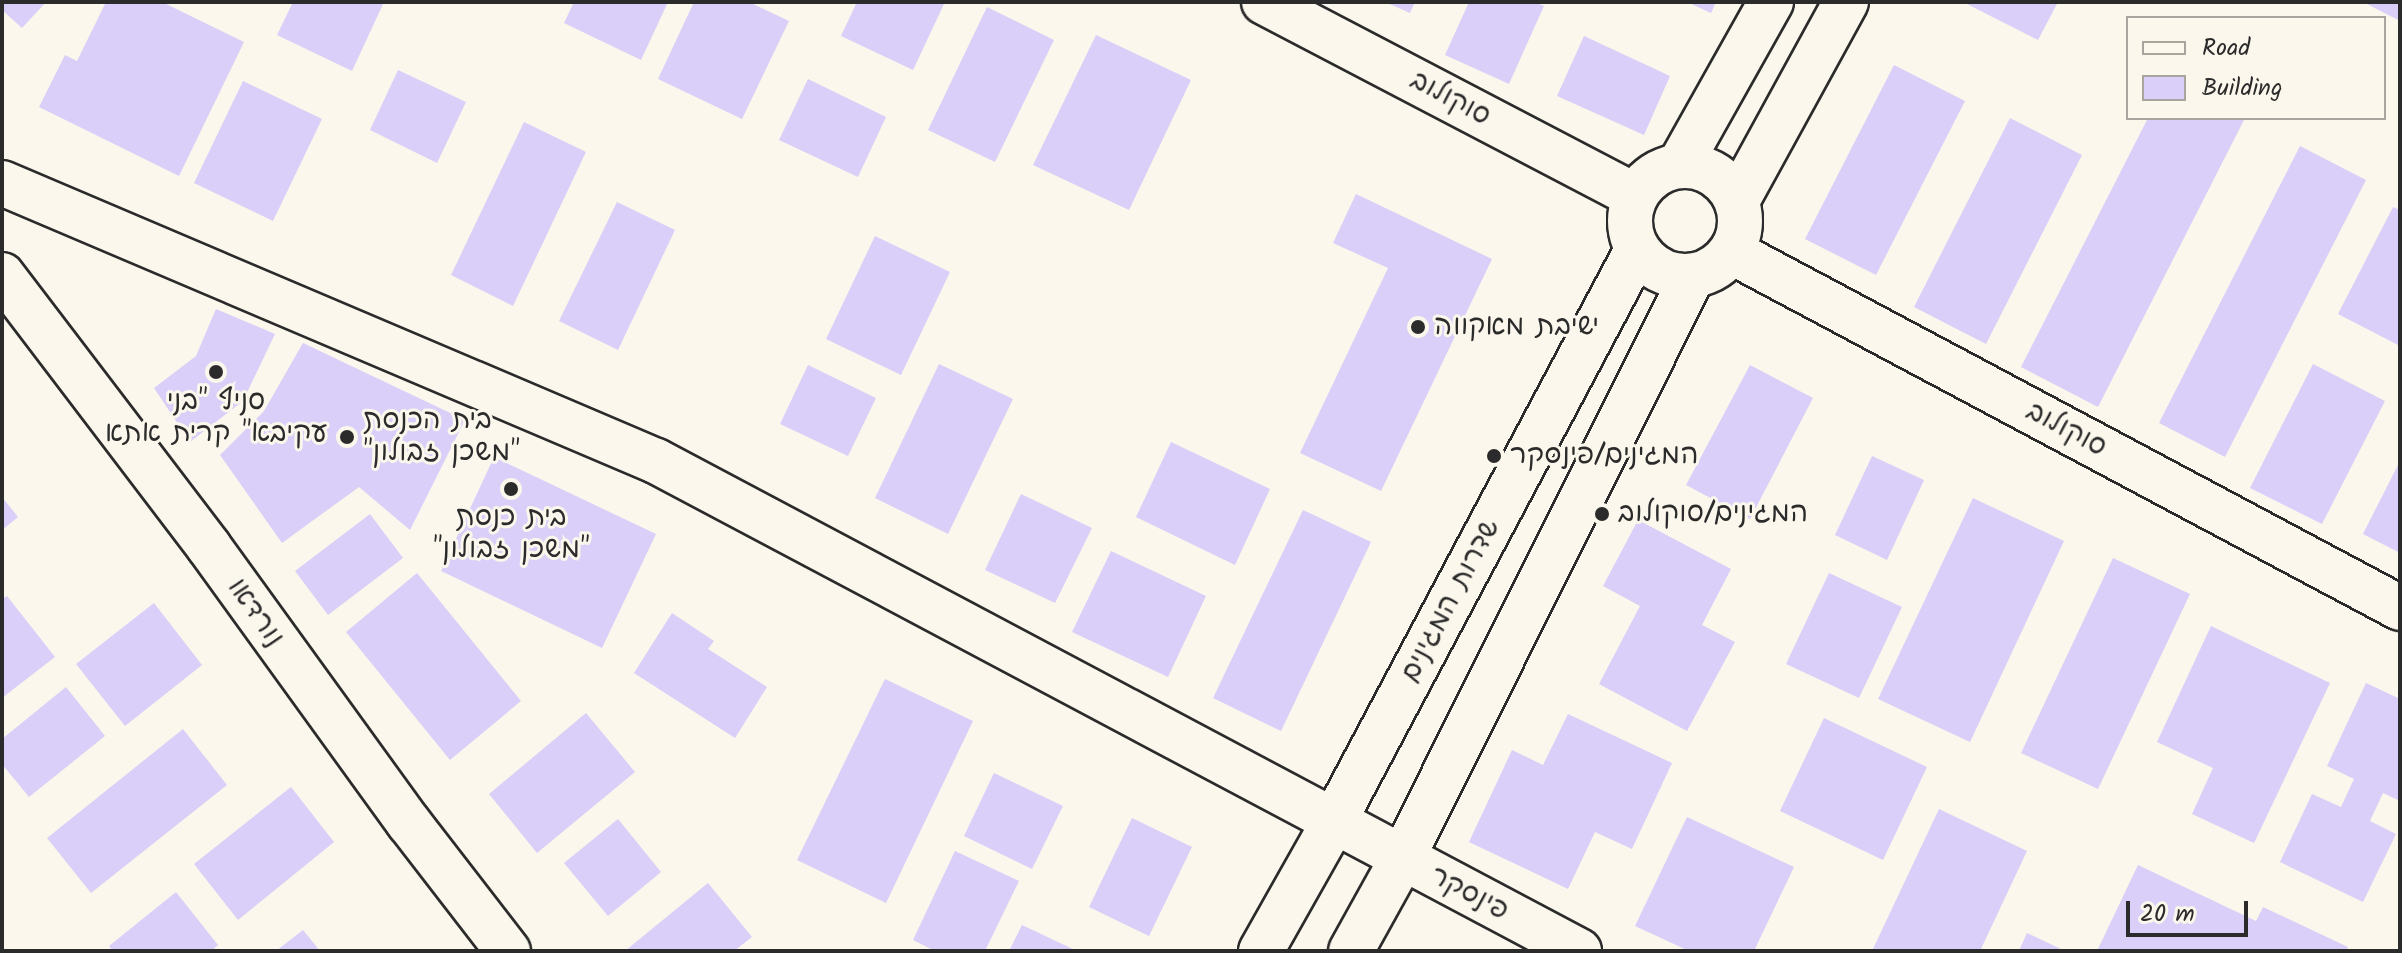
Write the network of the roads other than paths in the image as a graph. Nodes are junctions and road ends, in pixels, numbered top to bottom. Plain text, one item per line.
1 (1264, 2) edge
2 (1771, 2) edge
3 (1846, 2) edge
4 (1679, 166) junction
5 (2, 183) edge
6 (1635, 196) junction
7 (1737, 201) junction
8 (1637, 250) junction
9 (1732, 252) junction
10 (2, 275) edge
11 (1692, 277) junction
12 (2400, 608) edge
13 (1333, 823) junction
14 (1402, 859) junction
15 (508, 951) edge
16 (1261, 951) edge
17 (1351, 951) edge
18 (1579, 951) edge

1 - 6 street, סוקולוב
2 - 4 street
3 - 7 street
4 - 6 street
4 - 7 street
5 - 13 street, פינסקר
6 - 8 street
7 - 9 street
8 - 11 street
8 - 13 street, שדרות המגינים
9 - 11 street
9 - 12 street, סוקולוב
10 - 15 street, נורדאו
11 - 14 street
13 - 14 street, פינסקר
13 - 16 street, שדרות המגינים
14 - 17 street
14 - 18 street, פינסקר

